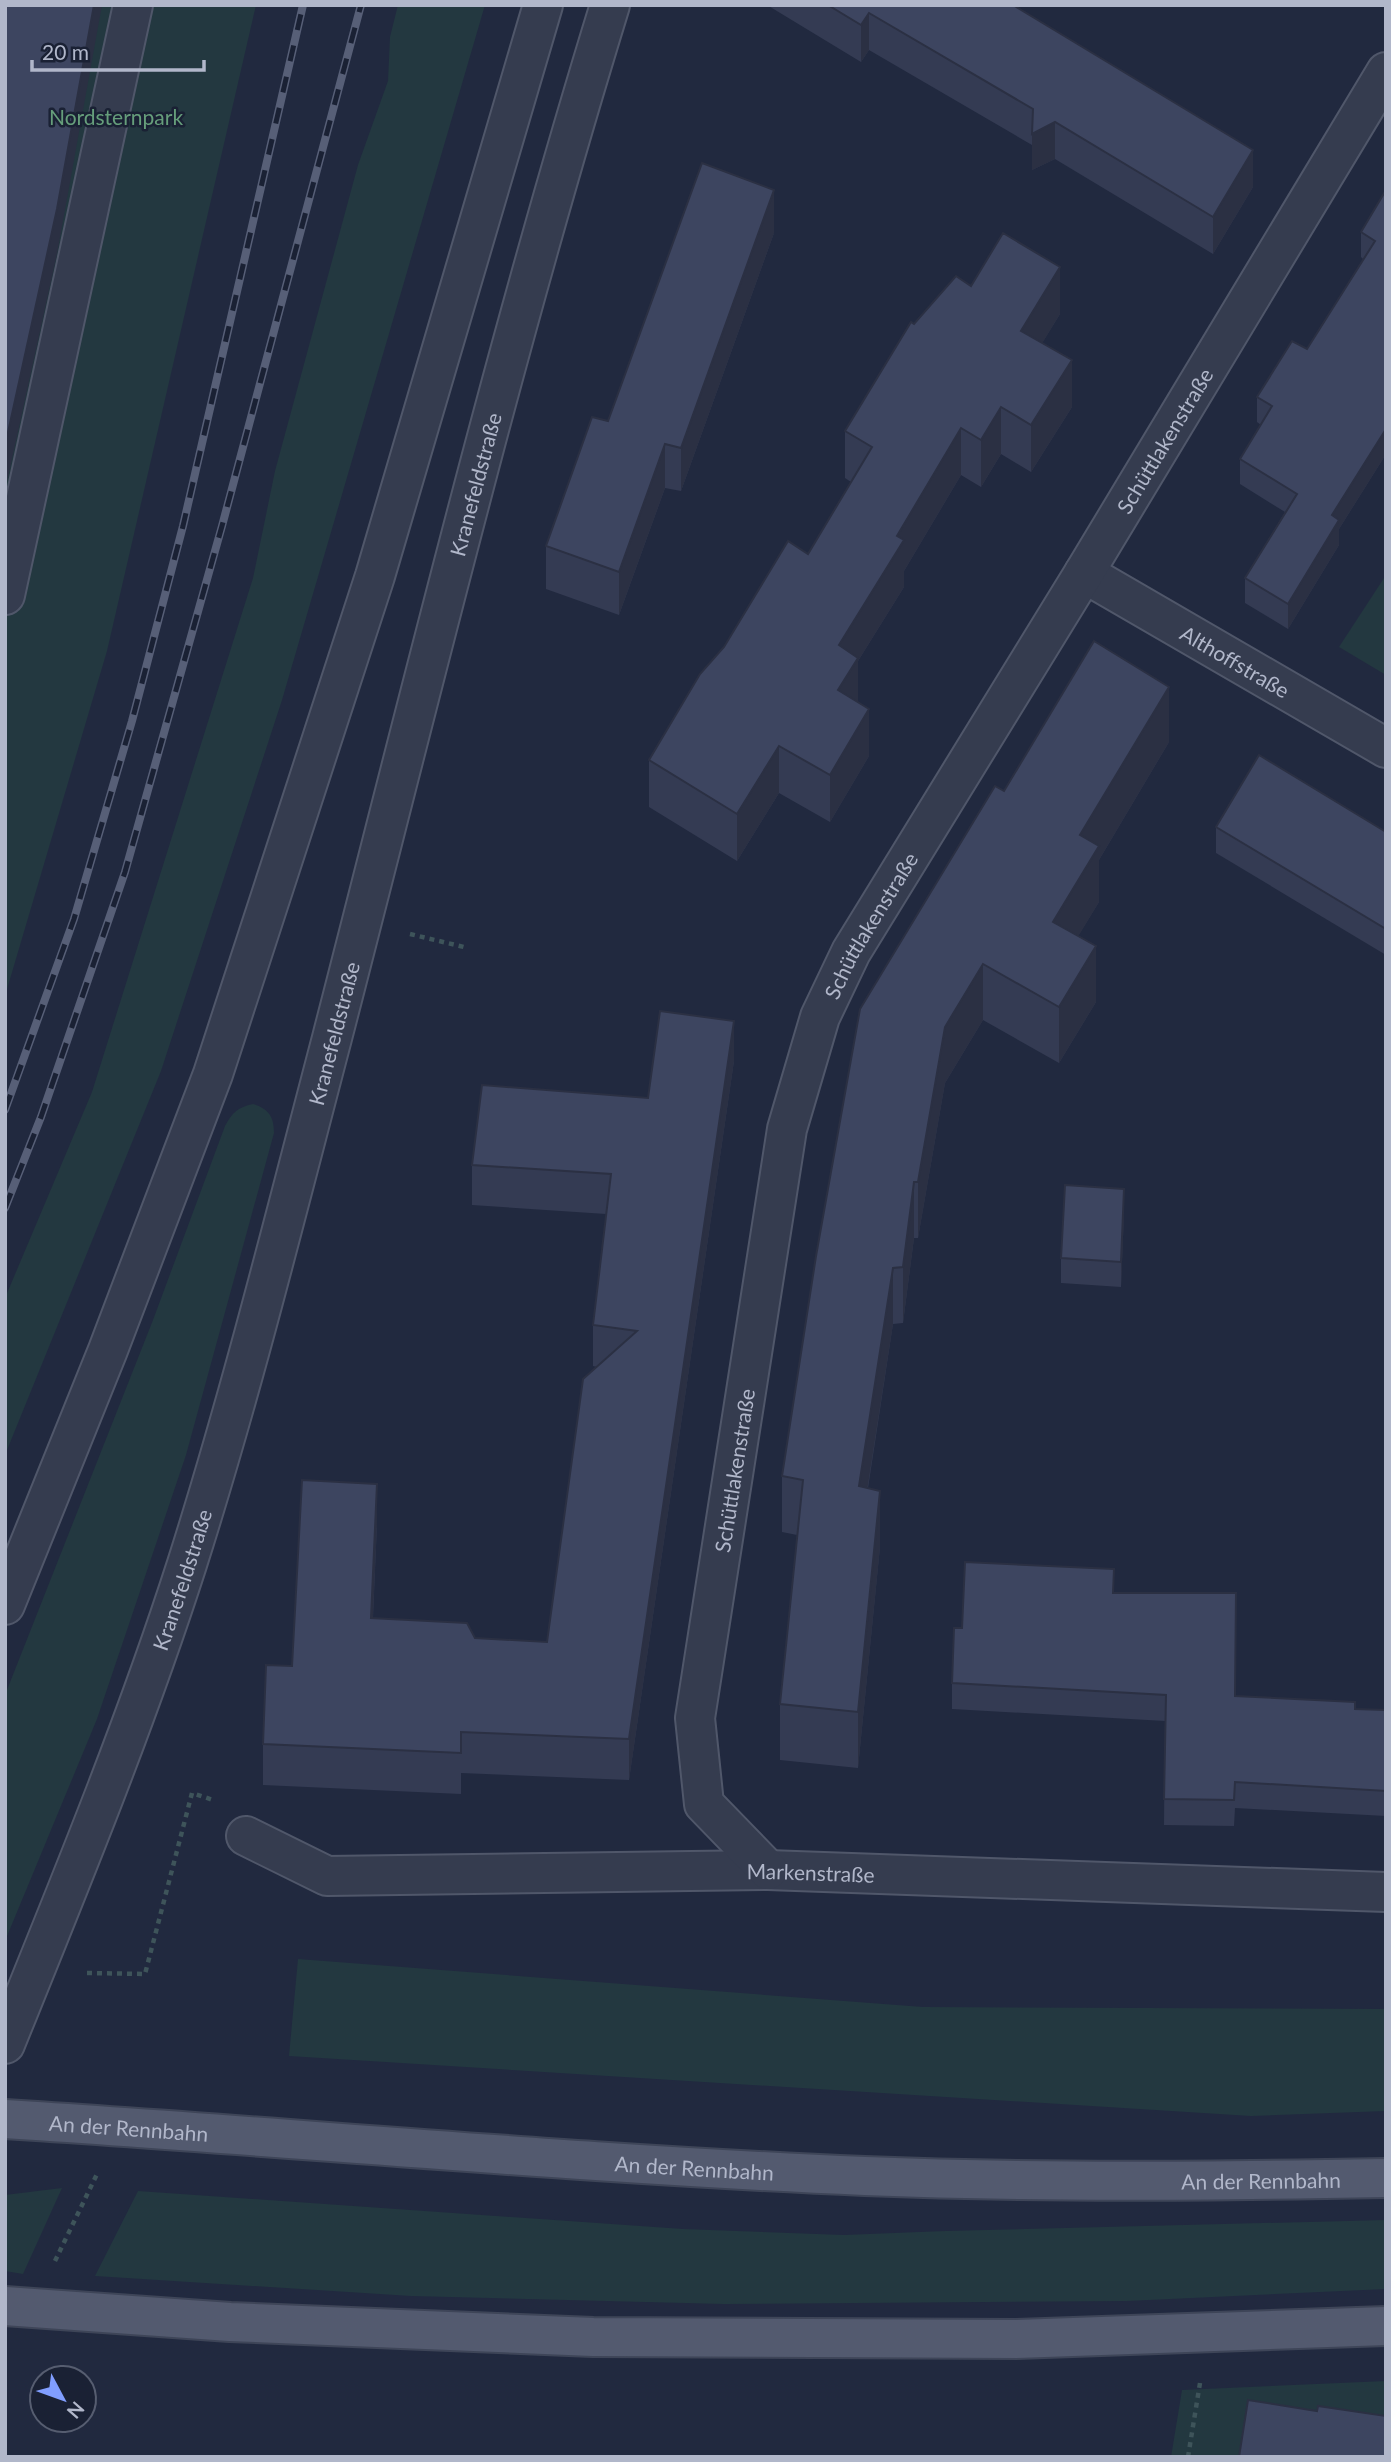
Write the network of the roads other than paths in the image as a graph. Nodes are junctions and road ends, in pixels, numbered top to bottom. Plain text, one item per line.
1 (133, 5) edge
2 (543, 5) edge
3 (610, 5) edge
4 (1386, 72) edge
5 (1084, 572) junction
6 (5, 595) edge
7 (1386, 748) edge
8 (5, 1605) edge
9 (246, 1836) dead end
10 (768, 1870) junction
11 (1386, 1892) edge
12 (5, 2044) edge
13 (5, 2119) edge
14 (1386, 2178) edge
15 (19, 2307) edge
16 (1386, 2326) edge

1 - 6 street
2 - 8 street
3 - 12 street, Kranefeldstraße
4 - 5 street, Schüttlakenstraße
5 - 7 street, Althoffstraße
5 - 10 street, Schüttlakenstraße
9 - 10 street, Markenstraße
10 - 11 street, Markenstraße
13 - 14 main road, An der Rennbahn
15 - 16 main road

